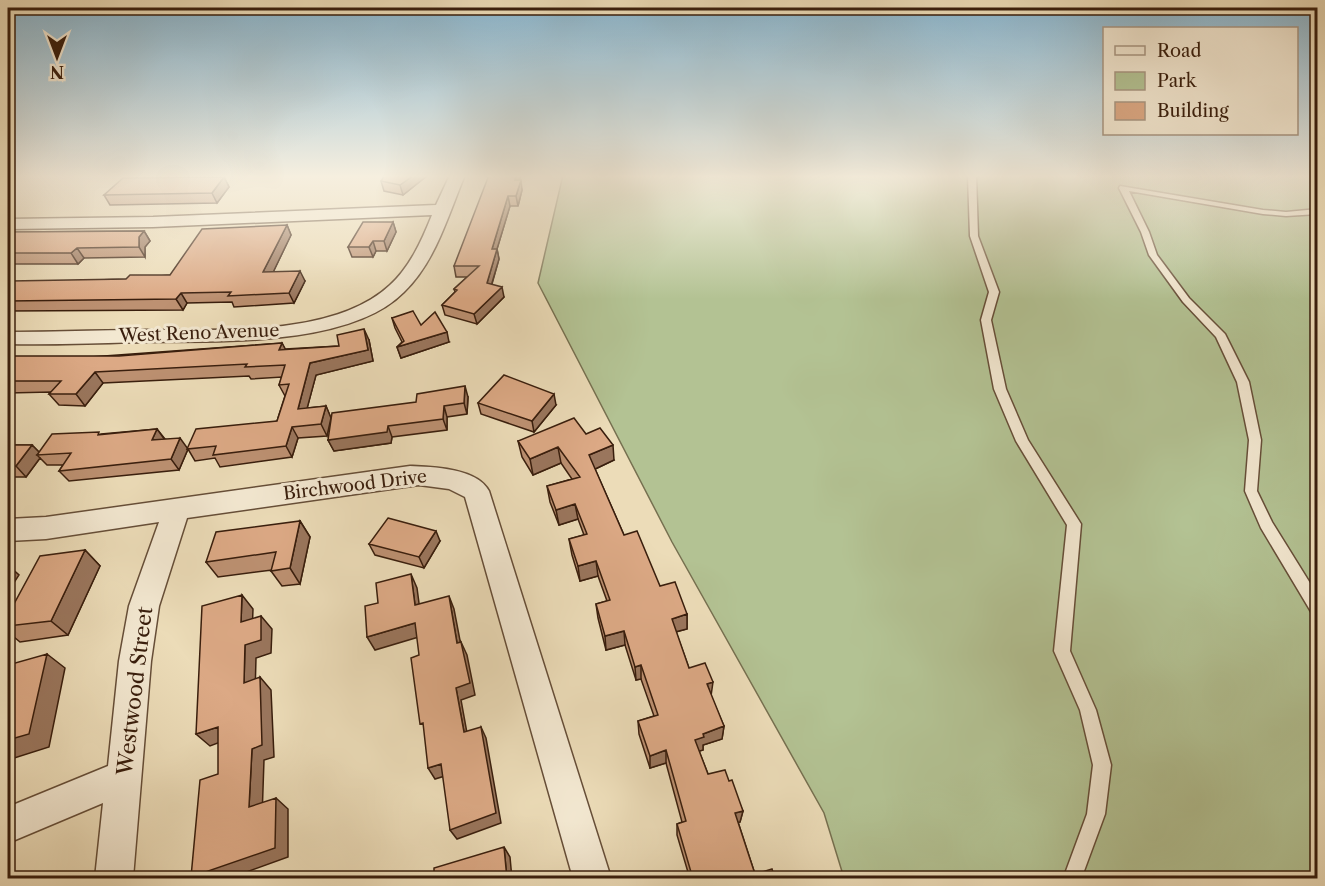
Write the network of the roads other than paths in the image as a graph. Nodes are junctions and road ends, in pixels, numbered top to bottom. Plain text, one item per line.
1 (289, 216) edge
2 (439, 216) edge
3 (973, 216) edge
4 (1137, 216) edge
5 (8, 224) edge
6 (8, 338) edge
7 (177, 509) junction
8 (8, 530) edge
9 (1317, 610) edge
10 (124, 777) junction
11 (8, 825) edge
12 (114, 879) edge
13 (592, 879) edge
14 (1076, 879) edge

1 - 5 street
2 - 6 street, West Reno Avenue
3 - 14 lane
4 - 9 lane
7 - 8 street, Birchwood Drive
7 - 10 street, Westwood Street
7 - 13 street, Birchwood Drive
10 - 11 street
10 - 12 street, Westwood Street

